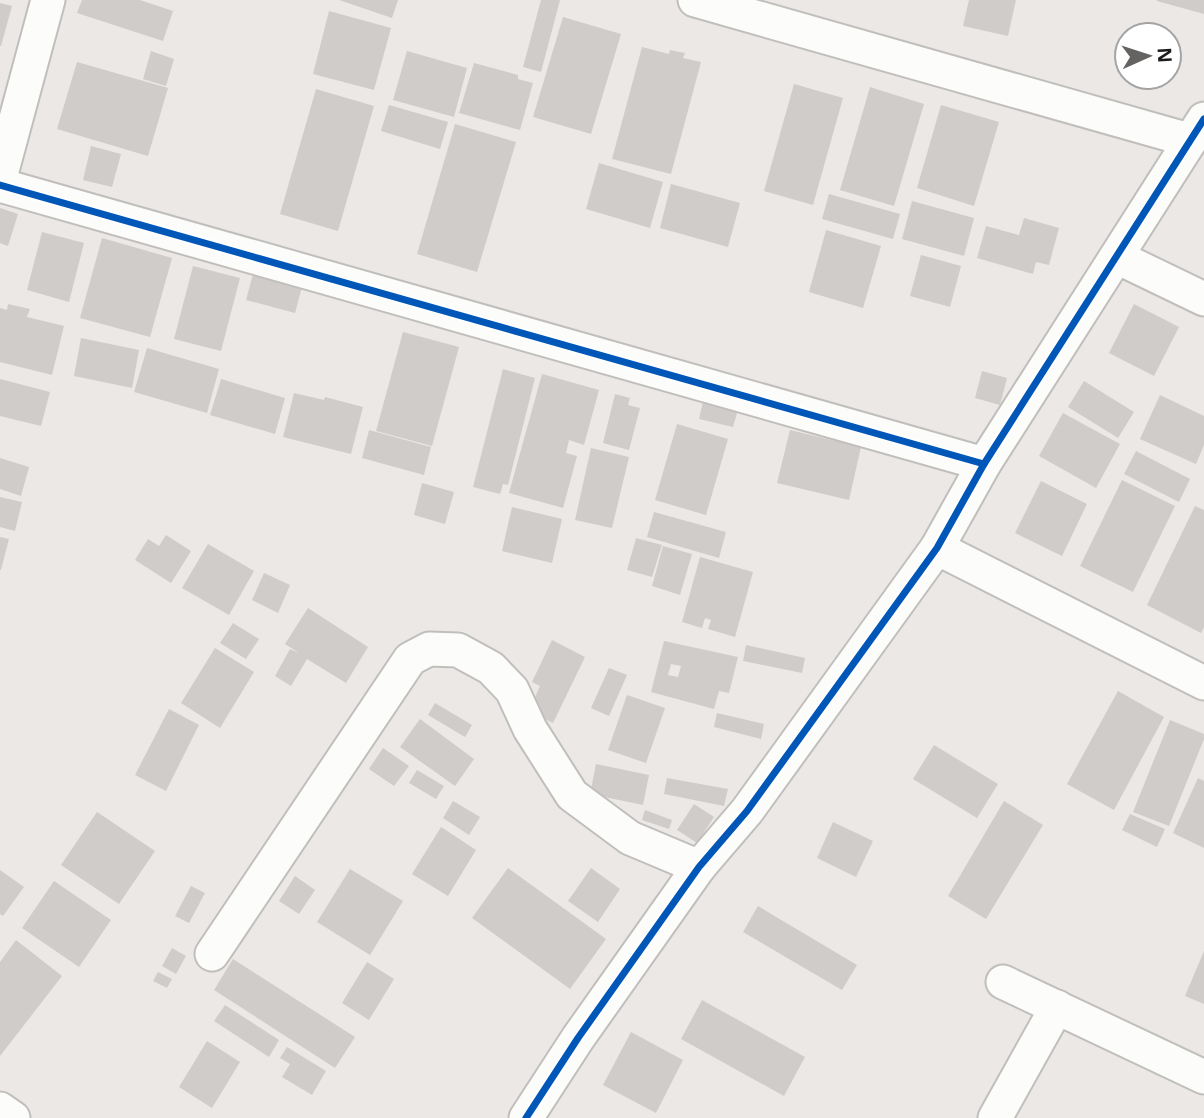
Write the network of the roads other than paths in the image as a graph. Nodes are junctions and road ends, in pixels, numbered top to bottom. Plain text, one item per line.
1 (48, 0) edge
2 (695, 0) edge
3 (1197, 129) edge
4 (0, 177) edge
5 (0, 185) edge
6 (1117, 257) junction
7 (1204, 299) edge
8 (984, 464) junction
9 (937, 548) junction
10 (1204, 683) edge
11 (699, 867) junction
12 (212, 954) dead end
13 (1003, 982) dead end
14 (1057, 1007) junction
15 (1204, 1077) edge
16 (0, 1109) edge
17 (13, 1118) edge
18 (526, 1118) edge
19 (995, 1118) edge

1 - 4 street
2 - 3 street
3 - 6 street
5 - 8 street
6 - 7 street
6 - 8 street
8 - 9 street
9 - 10 street
9 - 11 street
11 - 12 street
11 - 18 street
13 - 14 street
14 - 15 street
14 - 19 street
16 - 17 street

